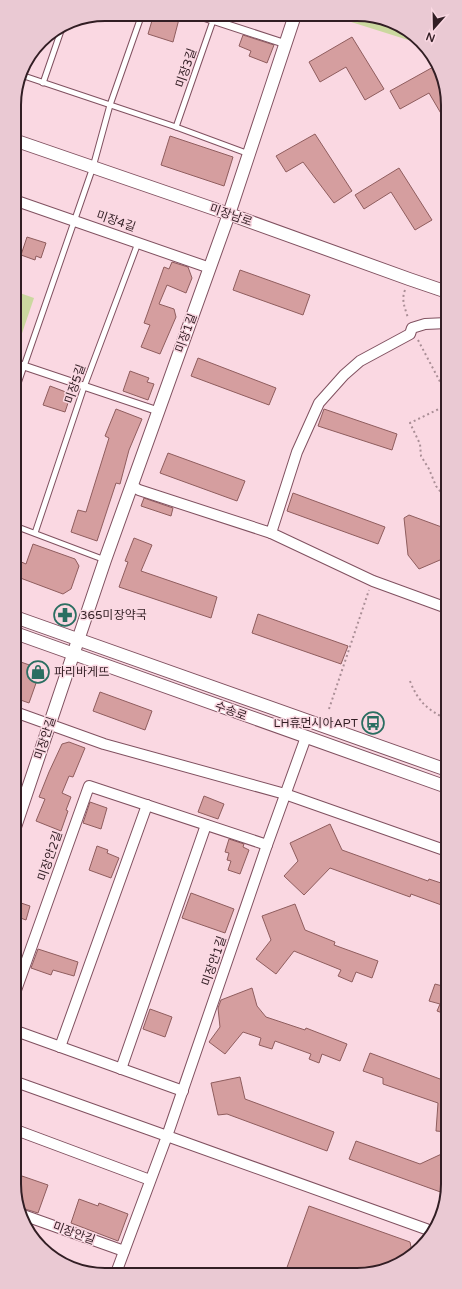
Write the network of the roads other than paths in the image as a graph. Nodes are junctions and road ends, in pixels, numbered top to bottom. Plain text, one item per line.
1 (140, 21) edge
2 (213, 21) edge
3 (225, 21) edge
4 (293, 21) edge
5 (60, 34) edge
6 (286, 44) junction
7 (26, 77) edge
8 (43, 83) junction
9 (110, 105) junction
10 (176, 127) junction
11 (21, 142) edge
12 (249, 154) junction
13 (93, 167) junction
14 (21, 202) edge
15 (229, 214) junction
16 (74, 220) junction
17 (138, 243) junction
18 (210, 268) junction
19 (441, 290) edge
20 (441, 323) edge
21 (21, 365) edge
22 (24, 366) junction
23 (21, 375) edge
24 (84, 387) junction
25 (158, 411) junction
26 (132, 486) junction
27 (21, 528) edge
28 (35, 533) junction
29 (271, 533) junction
30 (105, 560) junction
31 (441, 606) edge
32 (21, 620) edge
33 (21, 634) edge
34 (75, 648) junction
35 (21, 714) edge
36 (50, 724) junction
37 (306, 737) junction
38 (441, 768) edge
39 (441, 784) edge
40 (286, 794) junction
41 (147, 805) junction
42 (21, 809) edge
43 (206, 825) junction
44 (267, 845) junction
45 (441, 849) edge
46 (21, 979) edge
47 (21, 1033) edge
48 (60, 1047) junction
49 (121, 1069) junction
50 (21, 1084) edge
51 (183, 1091) junction
52 (21, 1132) edge
53 (167, 1136) junction
54 (150, 1180) junction
55 (28, 1217) edge
56 (427, 1230) edge
57 (124, 1251) junction
58 (118, 1268) edge

1 - 9 lane
2 - 10 lane, 미장3길
3 - 6 street
4 - 6 street, 미장1길
5 - 8 lane
6 - 12 street, 미장1길
7 - 8 lane
8 - 9 lane
9 - 10 lane
9 - 13 lane
10 - 12 lane
11 - 13 street, 미장남로
12 - 15 street, 미장1길
13 - 15 street, 미장남로
13 - 16 lane
14 - 16 street, 미장4길
15 - 18 street, 미장1길
15 - 19 street, 미장남로
16 - 17 street, 미장4길
16 - 22 lane
17 - 18 street, 미장4길
17 - 24 lane, 미장5길
18 - 25 street, 미장1길
20 - 29 street
21 - 22 street
22 - 23 lane
22 - 24 street
24 - 25 street
24 - 28 lane, 미장5길
25 - 26 street, 미장1길
26 - 29 street
26 - 30 street, 미장1길
27 - 28 lane
28 - 30 lane
29 - 31 street
30 - 34 street, 미장1길
32 - 34 street, 수송로
33 - 34 street, 수송로
34 - 36 street, 미장안길
34 - 37 street, 수송로
34 - 38 street, 수송로
35 - 36 street
36 - 40 street
36 - 42 street, 미장안길
37 - 39 street, 수송로
37 - 40 street, 미장안1길
40 - 44 street, 미장안1길
40 - 45 street
41 - 43 street, 미장안2길
41 - 46 street, 미장안2길
41 - 48 street
43 - 44 street, 미장안2길
43 - 49 street
44 - 51 street, 미장안1길
47 - 48 street
48 - 49 street
49 - 51 street
50 - 53 street
51 - 53 street, 미장안1길
52 - 54 street
53 - 54 street, 미장안1길
53 - 56 street
54 - 57 street, 미장안1길
55 - 57 street, 미장안길
57 - 58 street, 미장안1길

